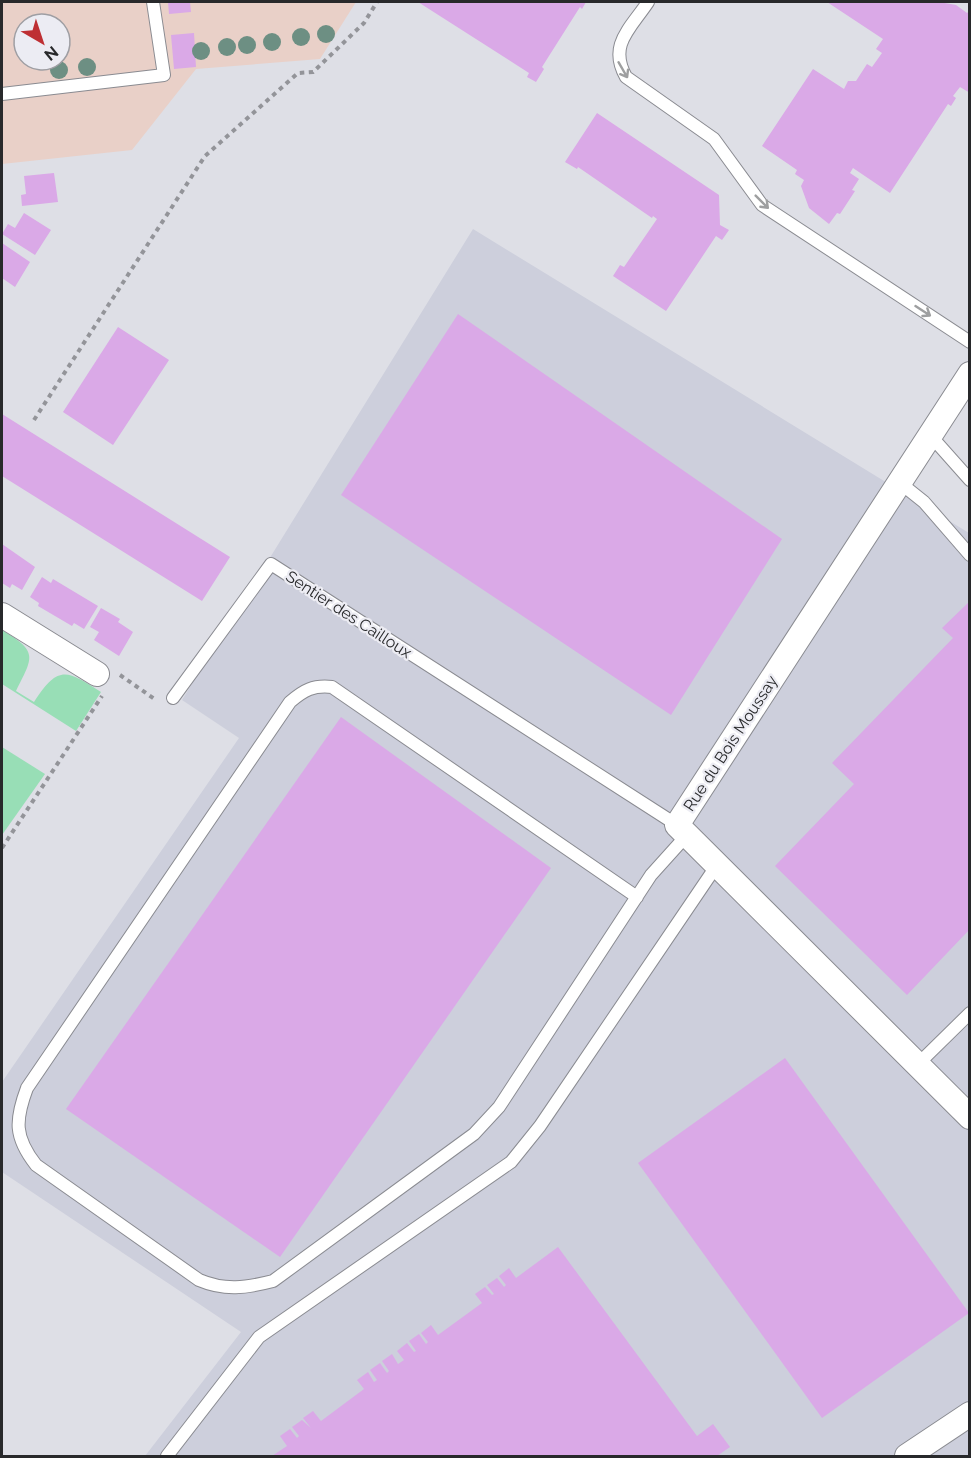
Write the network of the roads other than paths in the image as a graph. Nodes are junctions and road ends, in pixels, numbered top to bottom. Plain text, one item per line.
1 (153, 2) edge
2 (648, 2) edge
3 (2, 94) edge
4 (969, 342) edge
5 (969, 374) edge
6 (930, 435) junction
7 (969, 480) edge
8 (899, 482) junction
9 (969, 555) edge
10 (2, 615) edge
11 (104, 683) road end
12 (173, 698) road end
13 (682, 830) junction
14 (717, 865) junction
15 (637, 897) junction
16 (969, 1013) edge
17 (917, 1065) junction
18 (969, 1117) edge
19 (969, 1413) edge
20 (167, 1456) edge
21 (907, 1456) edge

1 - 3 lane
2 -> 4 lane
5 - 6 street, Rue du Bois Moussay
6 - 7 lane
6 - 8 street, Rue du Bois Moussay
8 - 9 lane
8 - 13 street, Rue du Bois Moussay
10 - 11 street
12 - 13 lane, Sentier des Cailloux
13 - 14 street, Rue du Bois Moussay
13 - 15 lane
14 - 17 street, Rue du Bois Moussay
14 - 20 lane
15 - 15 lane
16 - 17 lane
17 - 18 street, Rue du Bois Moussay
19 - 21 street

